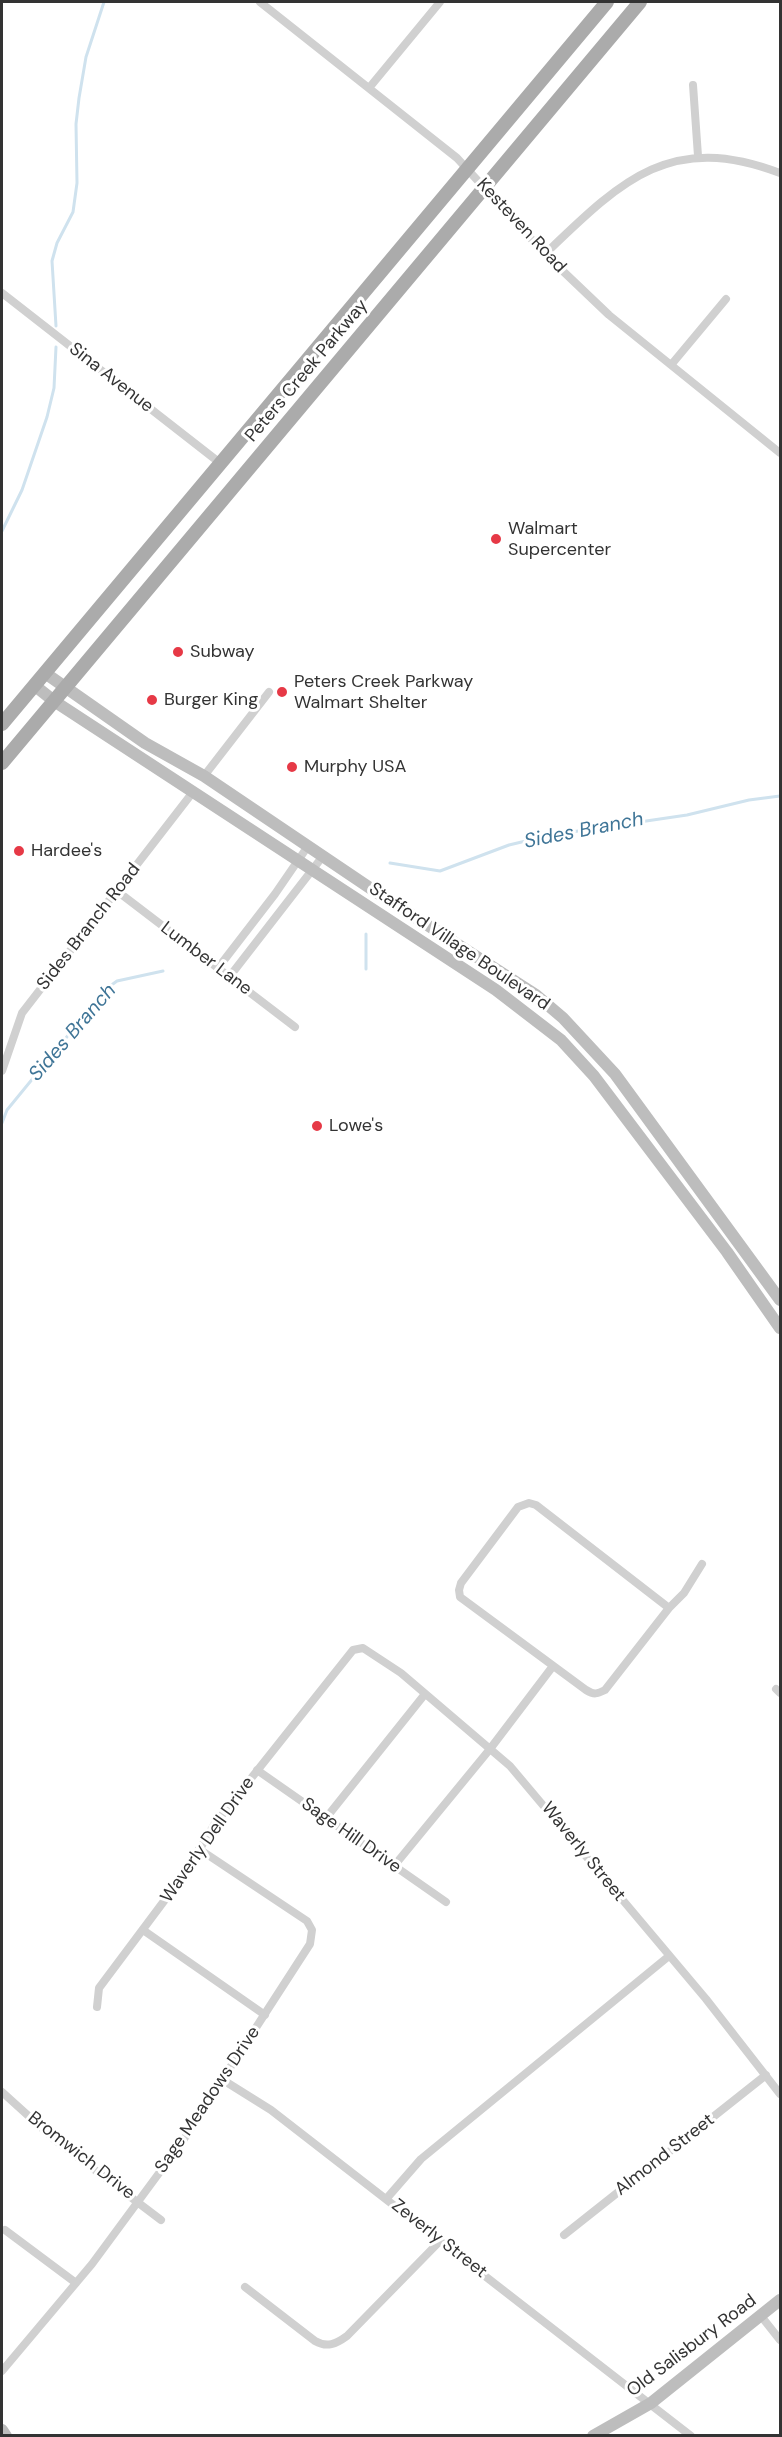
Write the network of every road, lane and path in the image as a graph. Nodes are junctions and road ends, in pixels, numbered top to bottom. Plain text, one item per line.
1 (260, 2) edge
2 (440, 2) edge
3 (607, 2) edge
4 (640, 2) edge
5 (693, 84) dead end
6 (369, 88) junction
7 (698, 156) junction
8 (467, 168) junction
9 (780, 173) edge
10 (485, 187) junction
11 (545, 254) junction
12 (2, 294) edge
13 (726, 299) dead end
14 (671, 365) junction
15 (780, 453) edge
16 (220, 463) junction
17 (45, 673) junction
18 (34, 685) junction
19 (64, 688) junction
20 (268, 692) dead end
21 (54, 701) junction
22 (2, 724) edge
23 (2, 763) edge
24 (204, 776) junction
25 (193, 792) junction
26 (308, 846) junction
27 (323, 856) junction
28 (297, 860) junction
29 (313, 871) junction
30 (117, 891) junction
31 (259, 915) junction
32 (271, 924) junction
33 (218, 968) junction
34 (230, 976) junction
35 (295, 1027) dead end
36 (2, 1071) edge
37 (780, 1300) edge
38 (780, 1328) edge
39 (702, 1564) dead end
40 (669, 1608) junction
41 (353, 1650) joint
42 (553, 1666) junction
43 (425, 1694) junction
44 (490, 1749) junction
45 (257, 1770) junction
46 (326, 1818) junction
47 (199, 1849) junction
48 (394, 1866) junction
49 (446, 1902) dead end
50 (143, 1930) junction
51 (669, 1956) junction
52 (98, 2007) dead end
53 (265, 2015) junction
54 (766, 2075) junction
55 (223, 2080) junction
56 (2, 2092) edge
57 (780, 2094) edge
58 (387, 2198) junction
59 (138, 2202) junction
60 (160, 2220) dead end
61 (5, 2230) dead end
62 (564, 2235) dead end
63 (440, 2241) junction
64 (76, 2283) junction
65 (245, 2287) dead end
66 (780, 2300) edge
67 (761, 2316) junction
68 (780, 2340) edge
69 (2, 2371) edge
70 (651, 2403) junction
71 (2, 2430) edge
72 (6, 2436) edge
73 (593, 2436) edge
74 (691, 2436) edge

1 - 6 street, Kesteven Road
2 - 6 street
3 - 8 main road, Peters Creek Parkway
4 - 10 main road, Peters Creek Parkway
5 - 7 street
6 - 8 street, Kesteven Road
7 - 9 street
7 - 11 street
8 - 10 street, Kesteven Road
8 - 16 main road, Peters Creek Parkway
10 - 11 street, Kesteven Road
10 - 19 main road, Peters Creek Parkway
11 - 14 street, Kesteven Road
12 - 16 street, Sina Avenue
13 - 14 street
14 - 15 street, Kesteven Road
16 - 17 main road, Peters Creek Parkway
17 - 18 main road, Peters Creek Parkway
17 - 19 main road, Stafford Village Boulevard
18 - 21 main road, Stafford Village Boulevard
18 - 22 main road, Peters Creek Parkway
19 - 21 main road, Peters Creek Parkway
19 - 24 main road, Stafford Village Boulevard
20 - 24 street
21 - 23 main road, Peters Creek Parkway
21 - 25 main road, Stafford Village Boulevard
24 - 26 main road, Stafford Village Boulevard
25 - 28 main road, Stafford Village Boulevard
25 - 30 street, Sides Branch Road
26 - 27 main road, Stafford Village Boulevard
26 - 28 street
27 - 29 street
27 - 37 main road, Stafford Village Boulevard
28 - 29 main road, Stafford Village Boulevard
28 - 31 street
29 - 32 street
29 - 38 main road, Stafford Village Boulevard
30 - 33 street, Lumber Lane
30 - 36 street, Sides Branch Road
31 - 32 street
31 - 33 street
32 - 34 street
33 - 34 street, Lumber Lane
34 - 35 street, Lumber Lane
39 - 40 street
40 - 42 street
40 - 42 street
41 - 43 street, Waverly Street
41 - 45 street, Waverly Dell Drive
42 - 44 street
43 - 44 street, Waverly Street
43 - 46 street
44 - 48 street
44 - 51 street, Waverly Street
45 - 46 street, Sage Hill Drive
45 - 47 street, Waverly Dell Drive
46 - 48 street, Sage Hill Drive
47 - 50 street, Waverly Dell Drive
47 - 53 street, Sage Meadows Drive
48 - 49 street, Sage Hill Drive
50 - 52 street, Waverly Dell Drive
50 - 53 street
51 - 54 street, Waverly Street
51 - 58 street
53 - 55 street, Sage Meadows Drive
54 - 57 street, Waverly Street
54 - 62 street, Almond Street
55 - 58 street, Zeverly Street
55 - 59 street, Sage Meadows Drive
56 - 59 street, Bromwich Drive
58 - 63 street, Zeverly Street
59 - 60 street, Bromwich Drive
59 - 64 street, Sage Meadows Drive
61 - 64 street
63 - 65 street
63 - 70 street, Zeverly Street
64 - 69 street, Sage Meadows Drive
66 - 67 main road, Old Salisbury Road
67 - 68 street
67 - 70 main road, Old Salisbury Road
70 - 73 main road, Old Salisbury Road
70 - 74 street, Zeverly Street
71 - 72 main road

